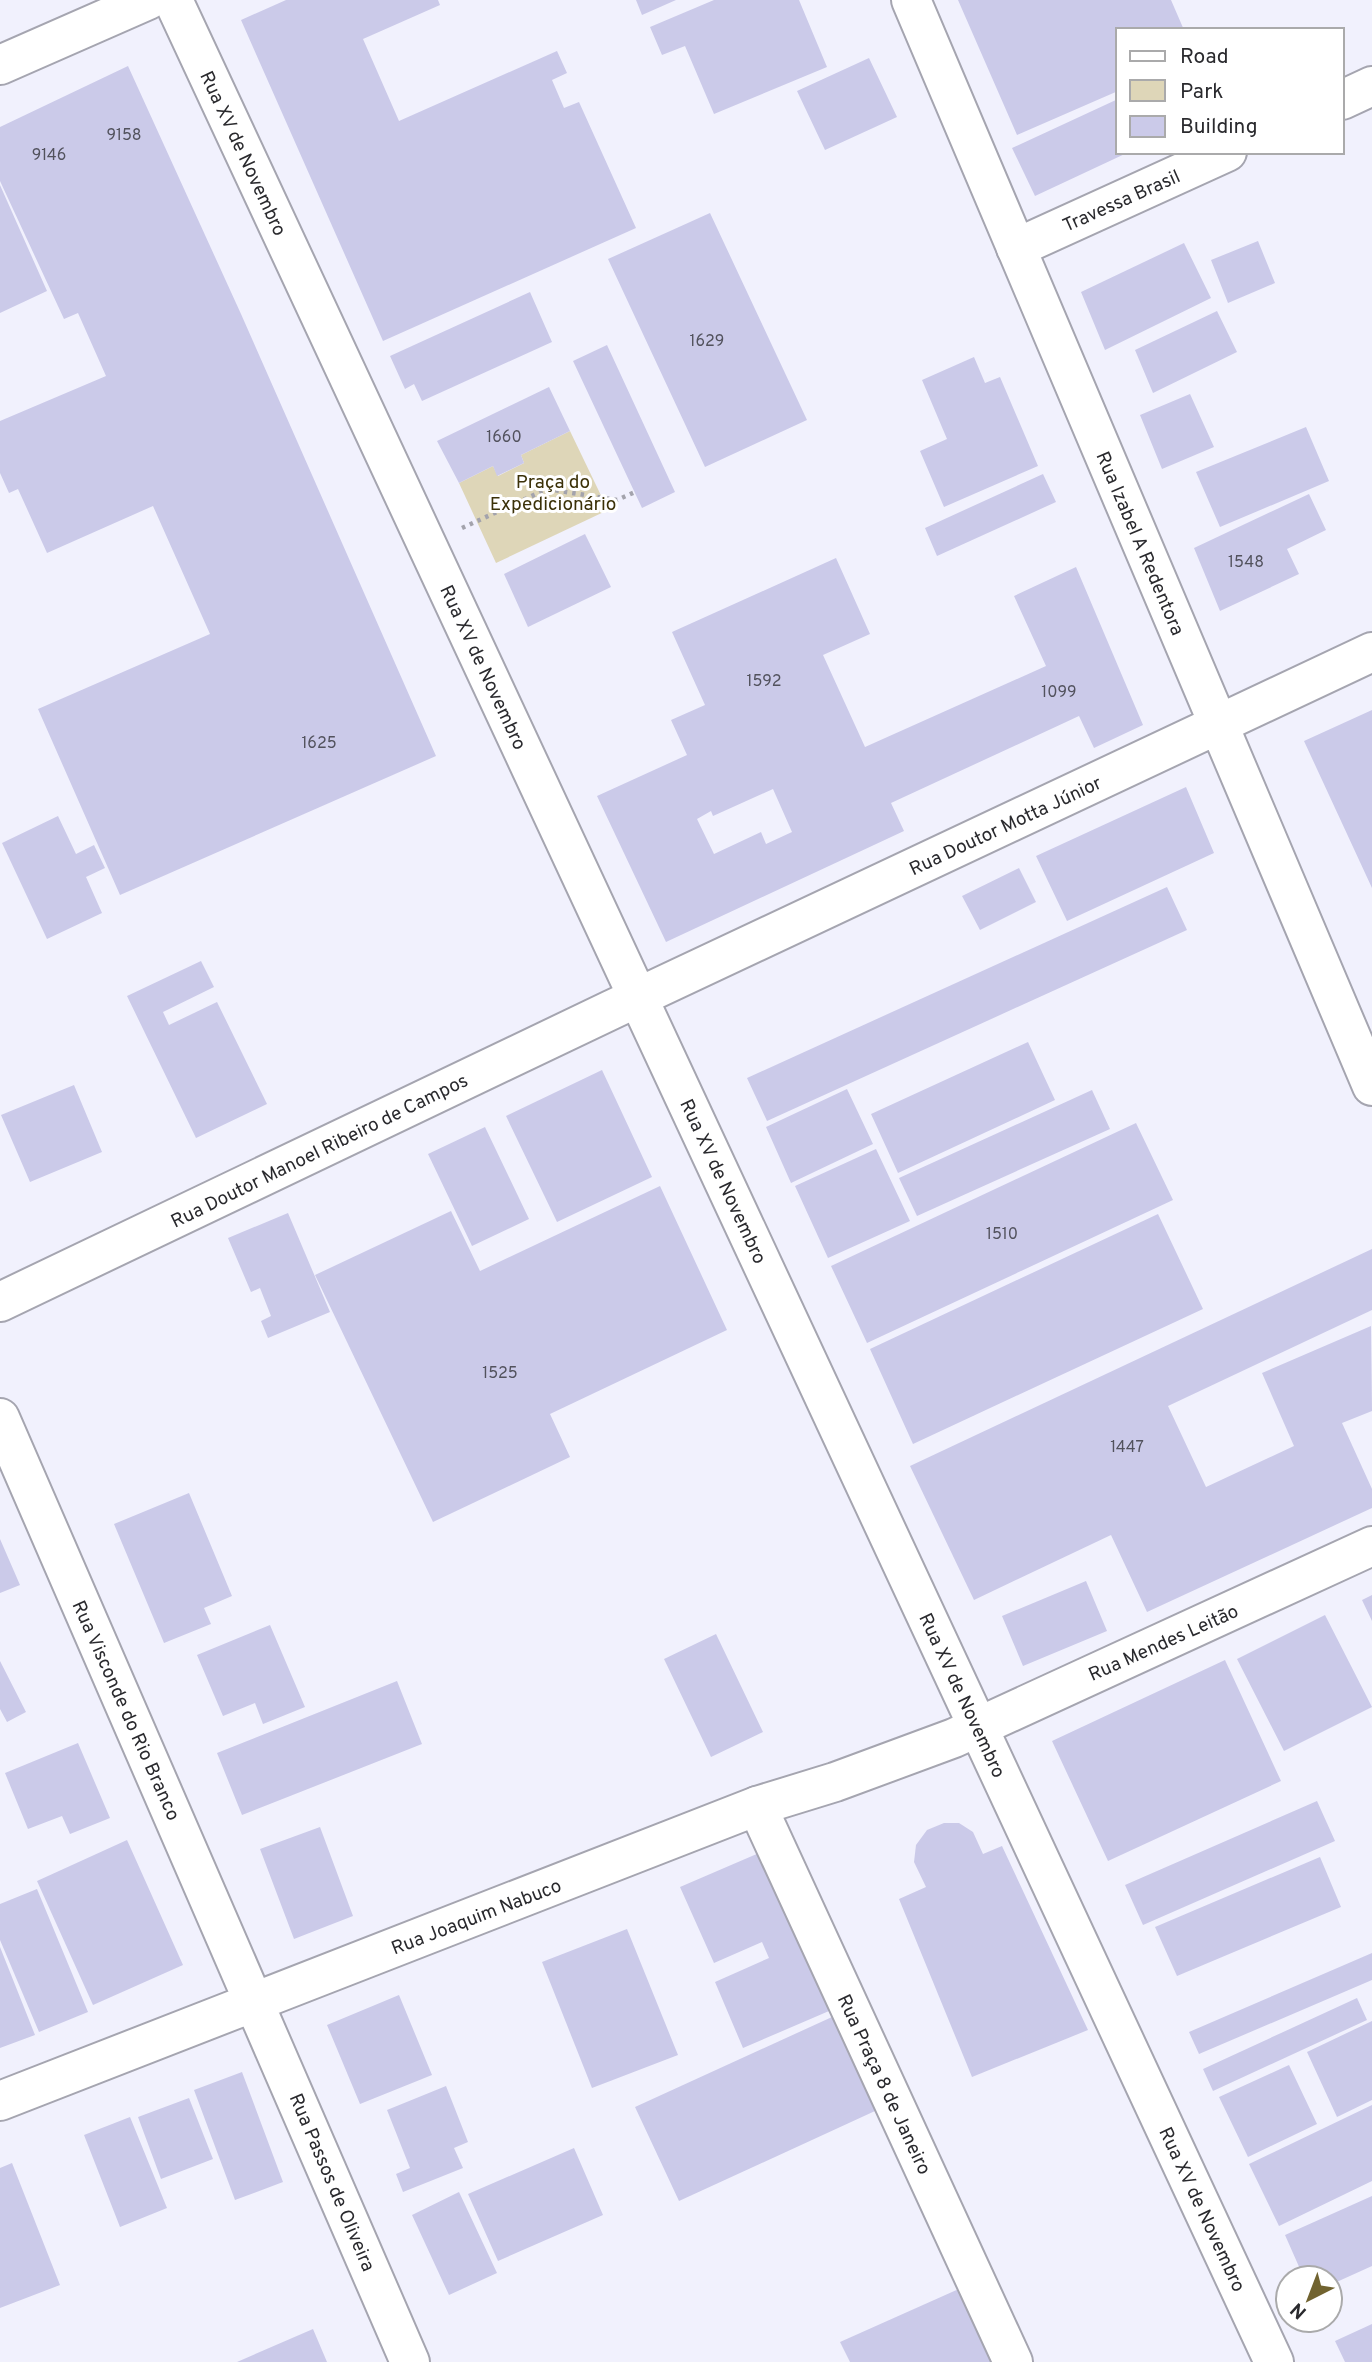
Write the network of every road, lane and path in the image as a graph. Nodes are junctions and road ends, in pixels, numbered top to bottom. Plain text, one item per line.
1 (148, 0) edge
2 (173, 0) edge
3 (911, 0) edge
4 (0, 65) edge
5 (1372, 86) edge
6 (1344, 99) edge
7 (1223, 154) edge
8 (1016, 248) junction
9 (635, 492) dead end
10 (426, 544) junction
11 (1372, 652) edge
12 (1218, 724) junction
13 (639, 999) junction
14 (1372, 1086) edge
15 (0, 1302) edge
16 (0, 1418) edge
17 (1372, 1546) edge
18 (966, 1732) junction
19 (757, 1806) junction
20 (255, 2002) junction
21 (0, 2101) edge
22 (410, 2362) edge
23 (1013, 2362) edge
24 (1274, 2362) edge

1 - 4 street
2 - 10 street, Rua XV de Novembro
3 - 8 street, Rua Izabel A Redentora
5 - 6 street
7 - 8 street, Travessa Brasil
8 - 12 street, Rua Izabel A Redentora
9 - 10 path
10 - 13 street, Rua XV de Novembro
11 - 12 street, Rua Doutor Motta Júnior
12 - 13 street, Rua Doutor Motta Júnior
12 - 14 street, Rua Izabel A Redentora
13 - 15 street, Rua Doutor Manoel Ribeiro de Campos
13 - 18 street, Rua XV de Novembro
16 - 20 street, Rua Visconde do Rio Branco
17 - 18 street, Rua Mendes Leitão
18 - 19 street, Rua Joaquim Nabuco
18 - 24 street, Rua XV de Novembro
19 - 20 street, Rua Joaquim Nabuco
19 - 23 street, Rua Praça 8 de Janeiro
20 - 21 street, Rua Joaquim Nabuco
20 - 22 street, Rua Passos de Oliveira

